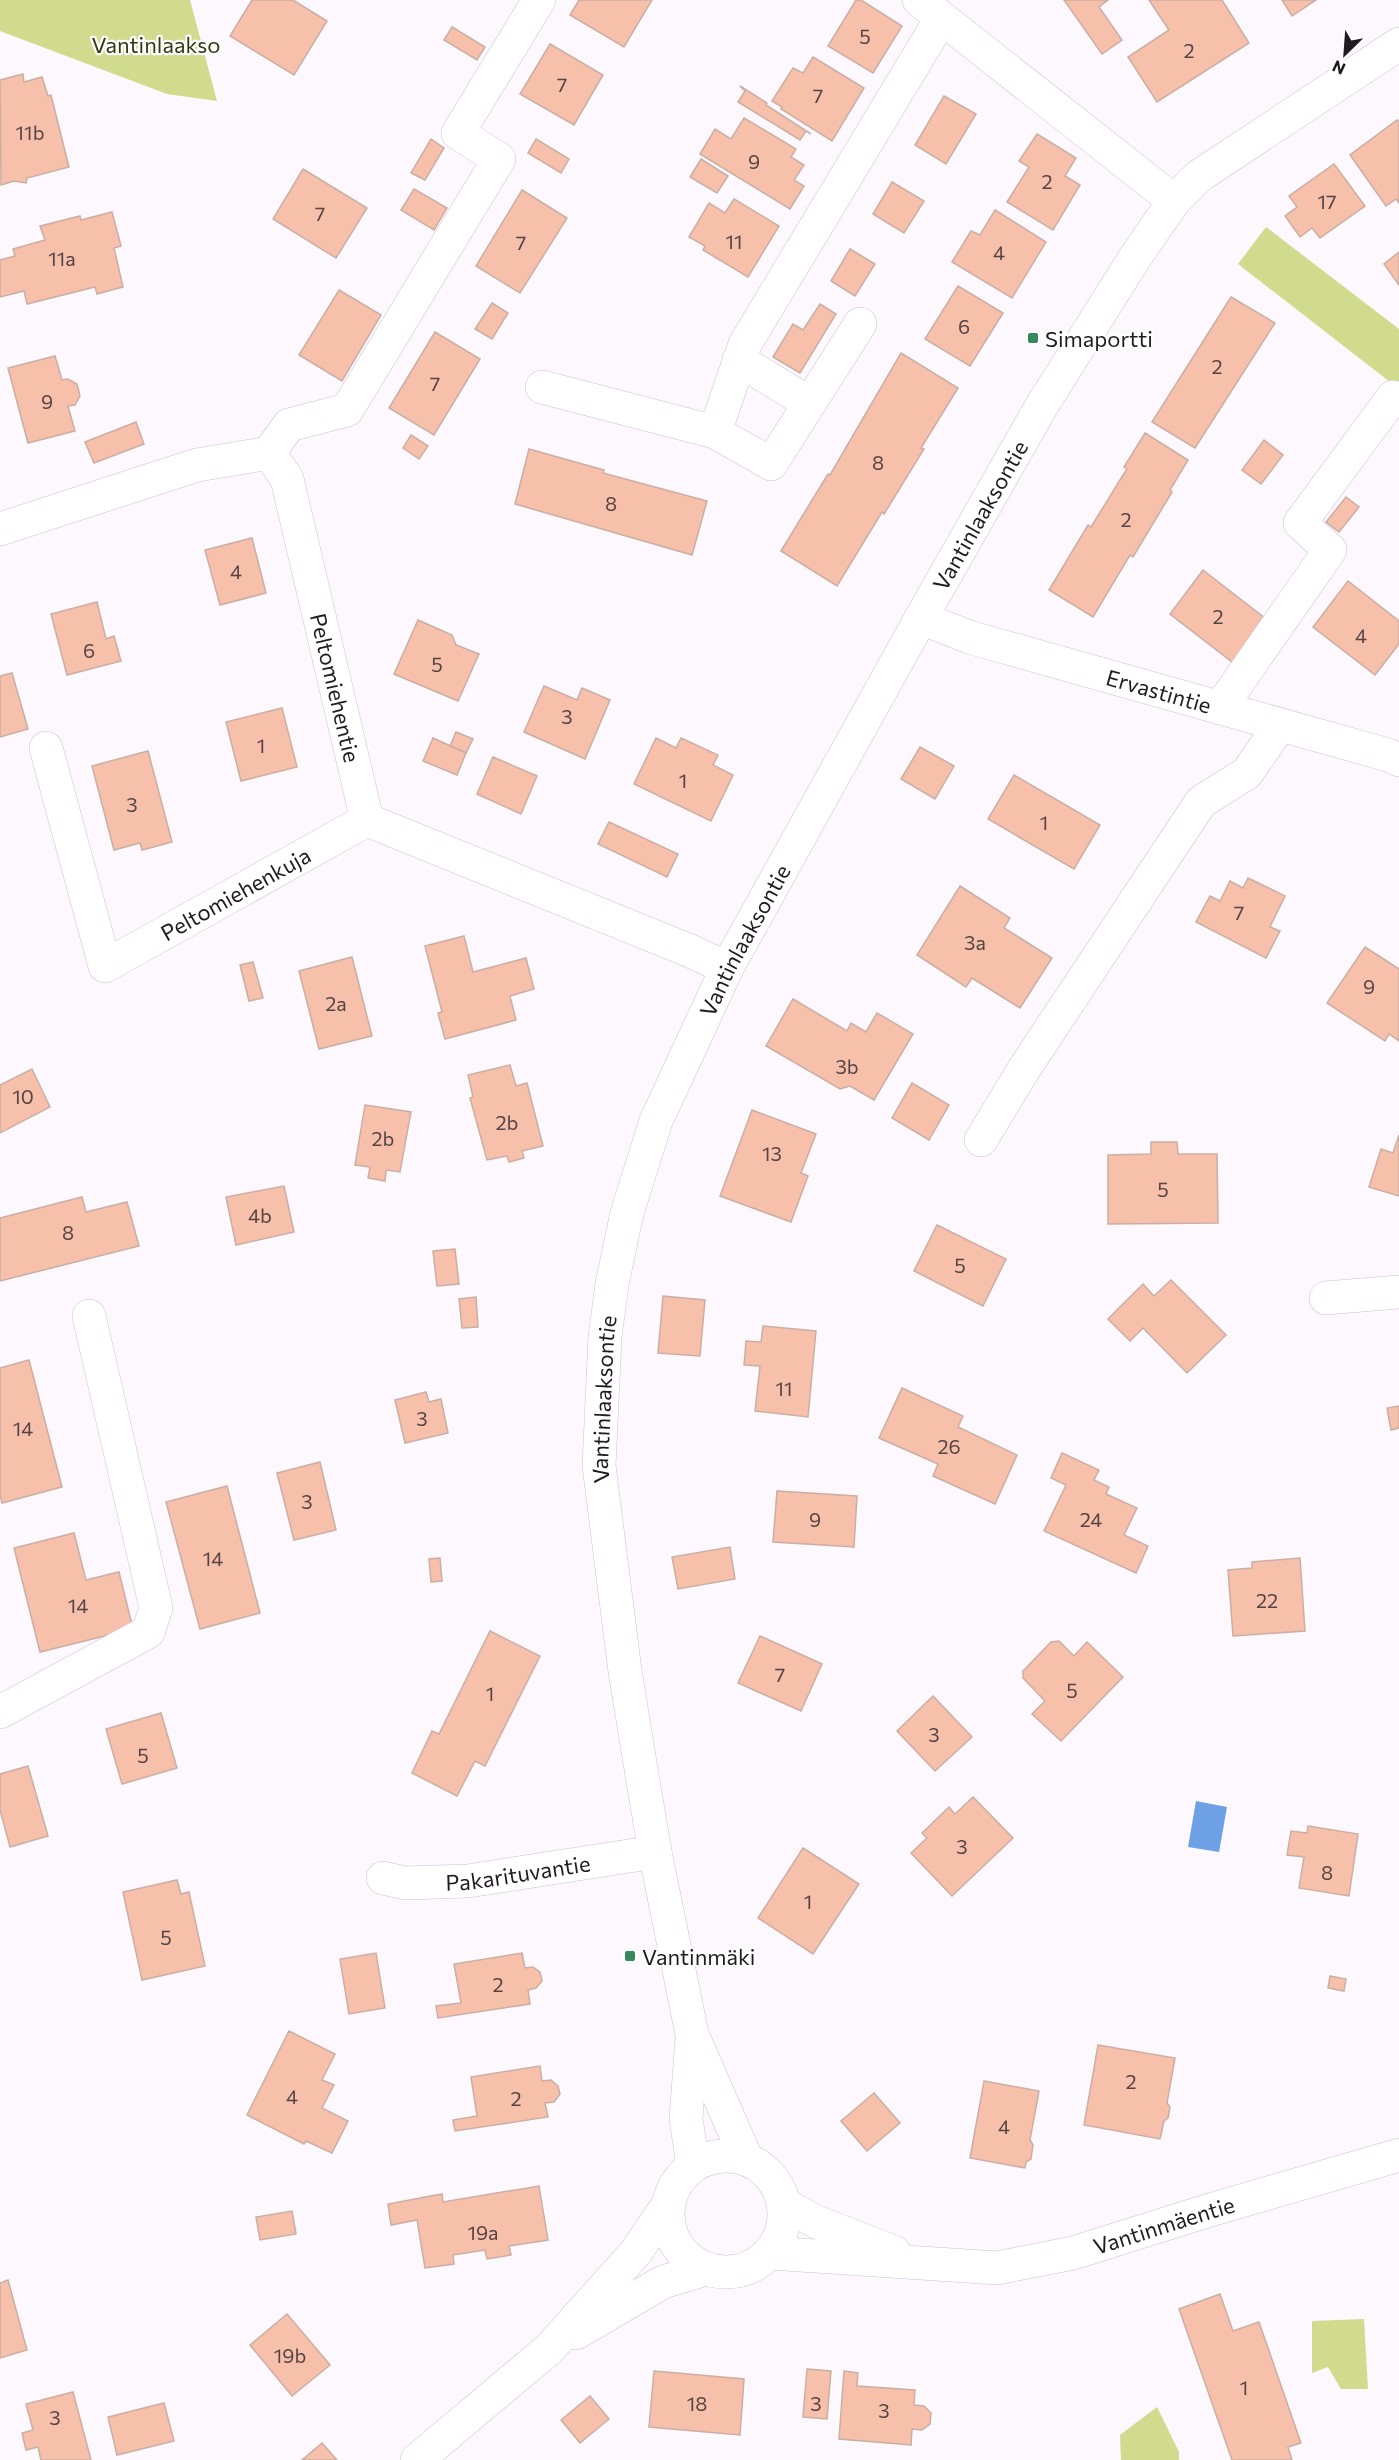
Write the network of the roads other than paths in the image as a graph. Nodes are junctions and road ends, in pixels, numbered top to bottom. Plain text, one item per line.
1 (539, 0) edge
2 (930, 10) edge
3 (1399, 44) edge
4 (1174, 201) junction
5 (860, 324) dead end
6 (742, 352) junction
7 (542, 387) dead end
8 (1392, 397) dead end
9 (809, 403) junction
10 (715, 432) junction
11 (269, 453) junction
12 (0, 529) edge
13 (921, 618) junction
14 (1220, 708) junction
15 (1280, 725) junction
16 (46, 748) dead end
17 (1399, 760) edge
18 (367, 820) junction
19 (727, 968) junction
20 (981, 1140) dead end
21 (1399, 1292) edge
22 (1326, 1298) dead end
23 (89, 1316) dead end
24 (0, 1712) edge
25 (655, 1852) junction
26 (383, 1878) dead end
27 (692, 2034) junction
28 (1399, 2155) edge
29 (746, 2158) junction
30 (693, 2165) junction
31 (784, 2205) junction
32 (667, 2206) junction
33 (770, 2253) junction
34 (926, 2265) junction
35 (706, 2269) junction
36 (549, 2349) junction
37 (417, 2460) edge

1 - 11 street
2 - 4 street
2 - 6 street
3 - 4 street, Vantinlaaksontie
4 - 13 street, Vantinlaaksontie
5 - 9 street
6 - 9 street
6 - 10 street
7 - 10 street
8 - 14 street
9 - 10 street
11 - 12 street
11 - 18 street, Peltomiehentie
13 - 14 street, Ervastintie
13 - 19 street, Vantinlaaksontie
14 - 15 street, Ervastintie
15 - 17 street, Ervastintie
15 - 20 street
16 - 18 street, Peltomiehenkuja
18 - 19 street
19 - 25 street, Vantinlaaksontie
21 - 22 street
23 - 24 street
25 - 26 street, Pakarituvantie
25 - 27 street, Vantinlaaksontie
27 - 29 street, Vantinlaaksontie
27 - 30 street, Vantinlaaksontie
28 - 34 street, Vantinmäentie
29 - 30 street
29 - 31 street
30 - 32 street
31 - 33 street
31 - 34 street, Vantinmäentie
32 - 35 street
32 - 36 street
33 - 34 street, Vantinmäentie
33 - 35 street
35 - 36 street
36 - 37 street

